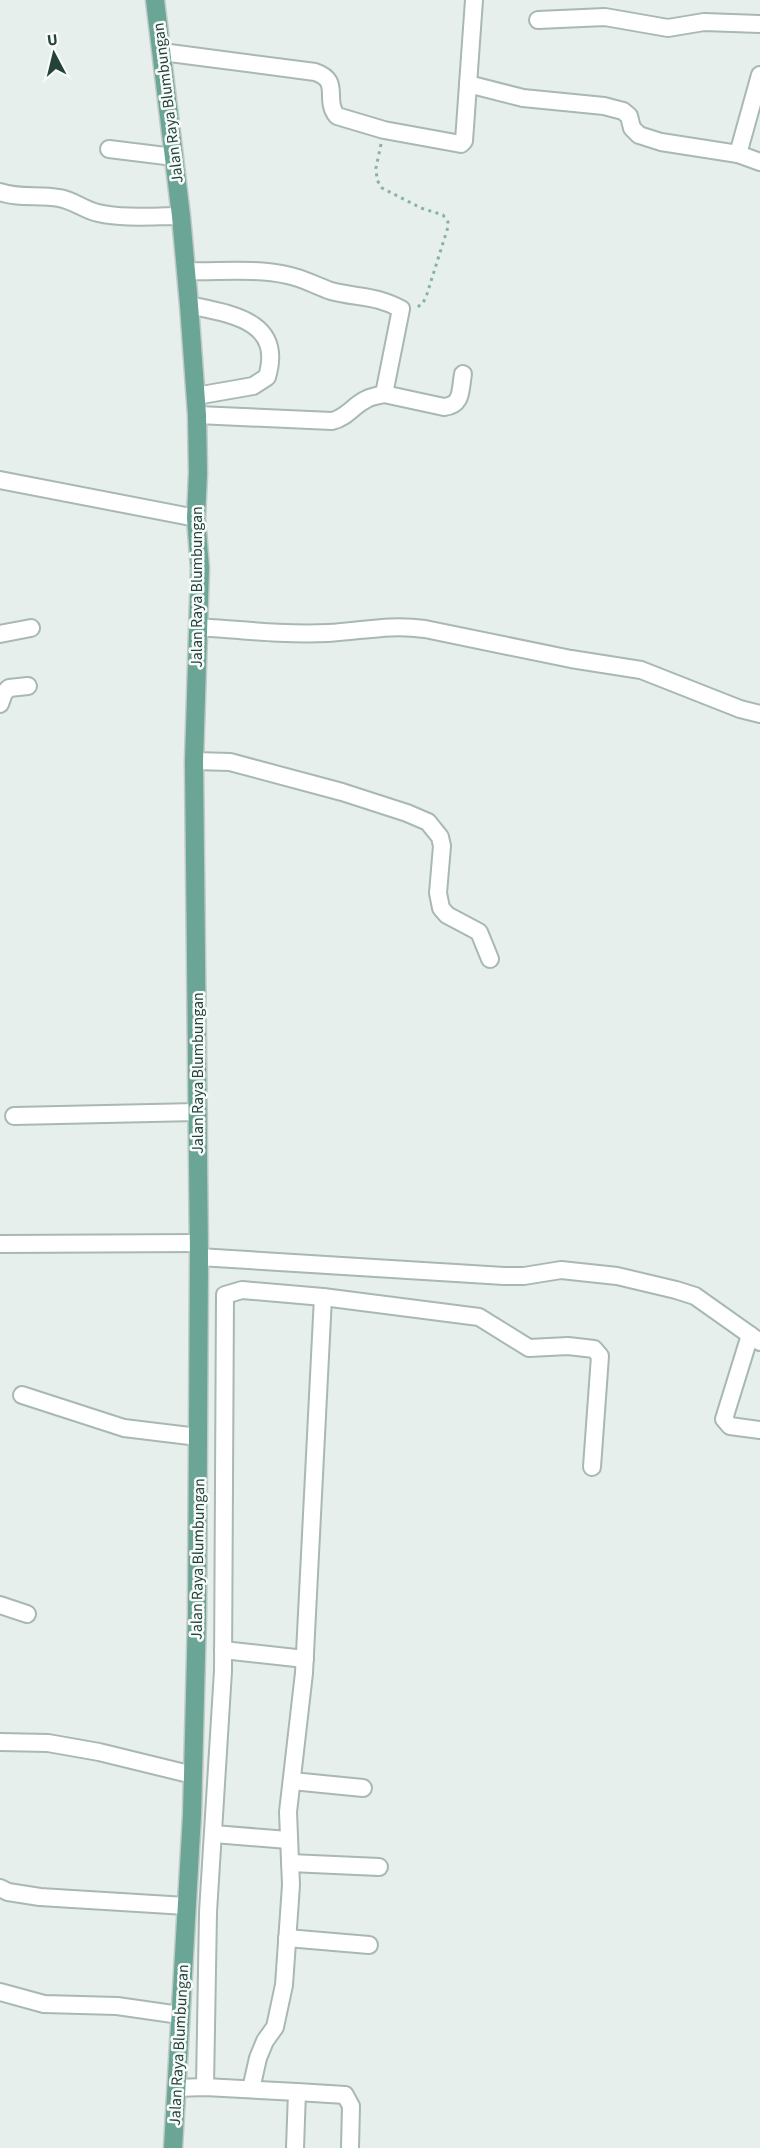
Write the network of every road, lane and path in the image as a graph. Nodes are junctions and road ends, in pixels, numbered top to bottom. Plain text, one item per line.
1 (155, 0) edge
2 (474, 0) edge
3 (538, 20) dead end
4 (760, 24) edge
5 (162, 52) junction
6 (760, 75) edge
7 (468, 84) junction
8 (754, 118) edge
9 (384, 130) junction
10 (109, 150) dead end
11 (738, 154) junction
12 (174, 157) junction
13 (760, 162) edge
14 (0, 192) edge
15 (181, 216) junction
16 (186, 271) junction
17 (189, 305) junction
18 (401, 309) junction
19 (463, 374) dead end
20 (384, 394) junction
21 (195, 396) junction
22 (197, 415) junction
23 (0, 480) edge
24 (196, 518) junction
25 (198, 627) junction
26 (31, 628) dead end
27 (0, 634) edge
28 (28, 686) dead end
29 (0, 704) edge
30 (760, 714) edge
31 (194, 761) junction
32 (490, 959) dead end
33 (197, 1112) junction
34 (14, 1116) dead end
35 (0, 1244) edge
36 (199, 1250) junction
37 (324, 1298) junction
38 (755, 1339) edge
39 (22, 1395) dead end
40 (760, 1430) edge
41 (198, 1437) junction
42 (592, 1467) dead end
43 (0, 1605) edge
44 (27, 1614) dead end
45 (223, 1650) junction
46 (305, 1659) junction
47 (0, 1742) edge
48 (193, 1775) junction
49 (292, 1781) junction
50 (363, 1788) dead end
51 (214, 1834) junction
52 (288, 1840) junction
53 (290, 1863) junction
54 (379, 1867) dead end
55 (0, 1888) edge
56 (186, 1906) junction
57 (287, 1938) junction
58 (369, 1945) dead end
59 (0, 1992) edge
60 (180, 2015) junction
61 (205, 2087) junction
62 (176, 2088) junction
63 (251, 2090) junction
64 (297, 2092) junction
65 (173, 2148) edge
66 (295, 2148) edge
67 (350, 2148) edge

1 - 5 main road, Jalan Raya Blumbungan
2 - 7 street
3 - 4 street
5 - 9 street
5 - 12 main road, Jalan Raya Blumbungan
6 - 8 street
7 - 9 street
7 - 11 street
8 - 11 street
9 - 18 path
10 - 12 street
11 - 13 street
12 - 15 main road, Jalan Raya Blumbungan
14 - 15 street
15 - 16 main road, Jalan Raya Blumbungan
16 - 17 main road, Jalan Raya Blumbungan
16 - 18 street
17 - 21 main road, Jalan Raya Blumbungan
17 - 21 street
18 - 20 street
19 - 20 street
20 - 22 street
21 - 22 main road, Jalan Raya Blumbungan
22 - 24 main road, Jalan Raya Blumbungan
23 - 24 street
24 - 25 main road, Jalan Raya Blumbungan
25 - 30 street
25 - 31 main road, Jalan Raya Blumbungan
26 - 27 street
28 - 29 street
31 - 32 street
31 - 33 main road, Jalan Raya Blumbungan
33 - 34 street
33 - 36 main road, Jalan Raya Blumbungan
35 - 36 street
36 - 38 street
36 - 41 main road, Jalan Raya Blumbungan
37 - 42 street
37 - 45 street
37 - 46 street
38 - 40 street
39 - 41 street
41 - 48 main road, Jalan Raya Blumbungan
43 - 44 street
45 - 46 street
45 - 51 street
46 - 49 street
47 - 48 street
48 - 56 main road, Jalan Raya Blumbungan
49 - 50 street
49 - 52 street
51 - 52 street
51 - 61 street
52 - 53 street
53 - 54 street
53 - 57 street
55 - 56 street
56 - 60 main road, Jalan Raya Blumbungan
57 - 58 street
57 - 63 street
59 - 60 street
60 - 62 main road, Jalan Raya Blumbungan
61 - 62 street
61 - 63 street
62 - 65 main road, Jalan Raya Blumbungan
63 - 64 street
64 - 66 street
64 - 67 street

